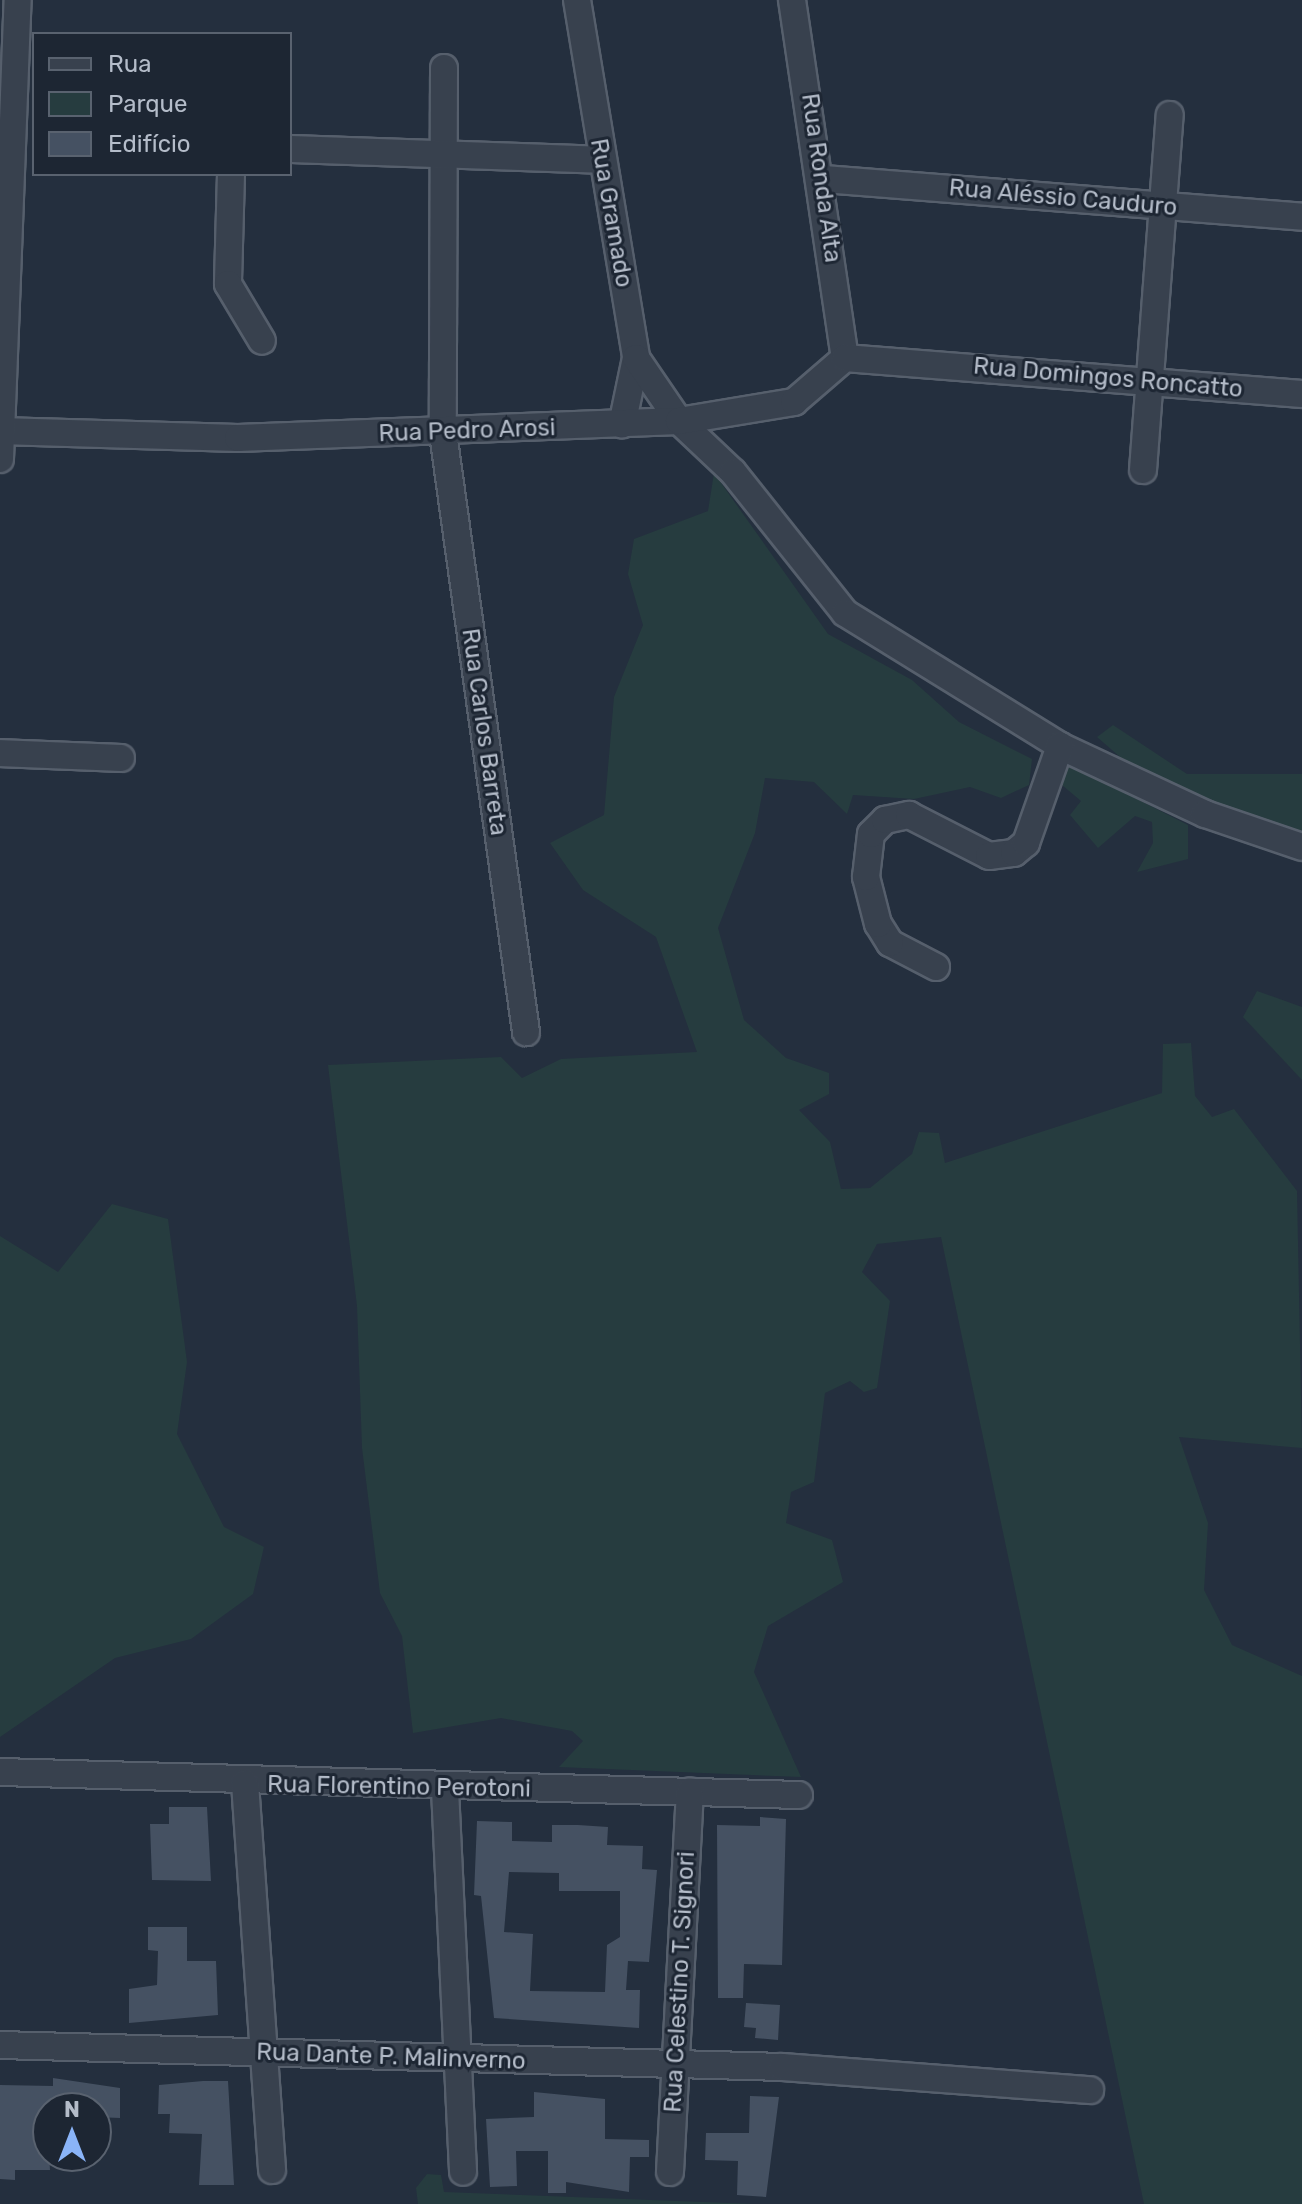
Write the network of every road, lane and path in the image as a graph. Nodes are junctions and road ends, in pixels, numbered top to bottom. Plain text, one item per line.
1 (18, 0) edge
2 (577, 0) edge
3 (792, 0) edge
4 (444, 68) dead end
5 (1170, 115) dead end
6 (16, 139) edge
7 (292, 149) edge
8 (443, 154) junction
9 (601, 160) junction
10 (231, 176) edge
11 (824, 179) junction
12 (1167, 206) junction
13 (1302, 217) edge
14 (262, 341) dead end
15 (636, 358) junction
16 (845, 358) junction
17 (1152, 384) junction
18 (1302, 394) edge
19 (679, 421) junction
20 (622, 425) junction
21 (1, 431) edge
22 (443, 433) junction
23 (0, 459) edge
24 (1143, 470) dead end
25 (1060, 746) junction
26 (0, 753) edge
27 (121, 758) dead end
28 (1302, 847) edge
29 (936, 967) dead end
30 (526, 1032) dead end
31 (0, 1772) edge
32 (245, 1783) junction
33 (445, 1789) junction
34 (690, 1792) junction
35 (799, 1795) dead end
36 (0, 2045) edge
37 (262, 2053) junction
38 (457, 2060) junction
39 (677, 2065) junction
40 (1090, 2090) dead end
41 (272, 2170) dead end
42 (463, 2172) dead end
43 (670, 2172) dead end

1 - 6 street
2 - 9 street, Rua Gramado
3 - 11 street, Rua Ronda Alta
4 - 8 street, Rua Carlos Barreta
5 - 12 street
6 - 21 street
7 - 8 street
8 - 9 street
8 - 22 street, Rua Carlos Barreta
9 - 15 street, Rua Gramado
10 - 14 street
11 - 12 street, Rua Aléssio Cauduro
11 - 16 street, Rua Ronda Alta
12 - 13 street, Rua Aléssio Cauduro
12 - 17 street
15 - 19 street
15 - 20 street, Rua Gramado
16 - 17 street, Rua Domingos Roncatto
16 - 19 street, Rua Pedro Arosi
17 - 18 street, Rua Domingos Roncatto
17 - 24 street
19 - 20 street, Rua Pedro Arosi
19 - 25 street
20 - 22 street, Rua Pedro Arosi
21 - 22 street, Rua Pedro Arosi
21 - 23 street
22 - 30 street, Rua Carlos Barreta
25 - 28 street
25 - 29 street
26 - 27 street
31 - 32 street, Rua Florentino Perotoni
32 - 33 street, Rua Florentino Perotoni
32 - 37 street
33 - 34 street, Rua Florentino Perotoni
33 - 38 street
34 - 35 street, Rua Florentino Perotoni
34 - 39 street, Rua Celestino T. Signori
36 - 37 street, Rua Dante P. Malinverno
37 - 38 street, Rua Dante P. Malinverno
37 - 41 street
38 - 39 street, Rua Dante P. Malinverno
38 - 42 street
39 - 40 street, Rua Dante P. Malinverno
39 - 43 street, Rua Celestino T. Signori

